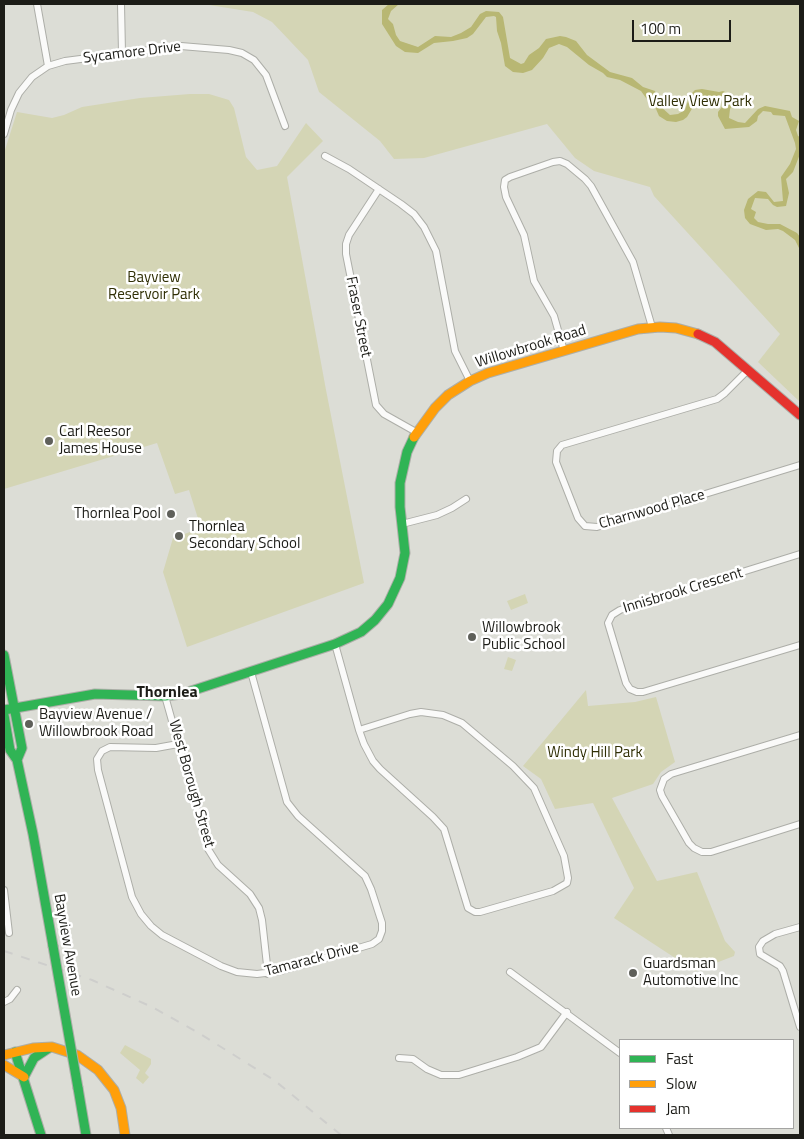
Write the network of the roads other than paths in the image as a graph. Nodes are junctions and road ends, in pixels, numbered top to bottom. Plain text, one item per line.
1 (37, 4) edge
2 (121, 4) edge
3 (122, 53) junction
4 (48, 66) junction
5 (4, 107) edge
6 (11, 110) junction
7 (285, 126) dead end
8 (4, 134) edge
9 (325, 156) dead end
10 (379, 189) junction
11 (652, 327) junction
12 (564, 351) junction
13 (748, 370) junction
14 (470, 381) junction
15 (800, 415) edge
16 (416, 432) junction
17 (800, 465) edge
18 (466, 500) dead end
19 (402, 524) junction
20 (800, 554) edge
21 (335, 644) junction
22 (800, 645) edge
23 (4, 655) edge
24 (251, 672) junction
25 (165, 696) junction
26 (14, 708) junction
27 (4, 710) edge
28 (4, 715) edge
29 (359, 730) junction
30 (800, 734) edge
31 (178, 744) junction
32 (16, 760) junction
33 (800, 824) edge
34 (4, 890) edge
35 (4, 899) edge
36 (800, 927) edge
37 (9, 933) dead end
38 (510, 972) dead end
39 (268, 974) junction
40 (17, 990) dead end
41 (4, 1002) edge
42 (567, 1012) junction
43 (800, 1024) edge
44 (52, 1047) junction
45 (619, 1051) edge
46 (15, 1052) junction
47 (4, 1055) edge
48 (399, 1058) dead end
49 (4, 1065) edge
50 (24, 1077) junction
51 (42, 1135) edge
52 (86, 1135) edge
53 (125, 1135) edge

1 - 4 street
2 - 3 street
3 - 4 street, Sycamore Drive
3 - 7 street, Sycamore Drive
4 - 6 street, Sycamore Drive
5 - 6 street
6 - 8 street, Sycamore Drive
9 - 10 street
10 - 14 street
10 - 16 street, Fraser Street
11 - 12 street, Willowbrook Road
11 - 12 street
11 - 13 street, Willowbrook Road
12 - 14 street, Willowbrook Road
13 - 15 street, Willowbrook Road
13 - 17 street, Charnwood Place
14 - 16 street, Willowbrook Road
16 - 19 street, Willowbrook Road
18 - 19 street
19 - 21 street, Willowbrook Road
20 - 22 street, Innisbrook Crescent
21 - 24 street, Willowbrook Road
21 - 29 street
23 - 26 street, Bayview Avenue
24 - 25 street, Willowbrook Road
24 - 39 street, Tamarack Drive
25 - 26 street, Willowbrook Road
25 - 31 street, West Borough Street
26 - 27 street, Willowbrook Road
26 - 32 street, Bayview Avenue
28 - 32 street, Bayview Avenue
29 - 29 street
30 - 33 street
31 - 39 street, West Borough Street
31 - 39 street, Tamarack Drive
32 - 52 street, Bayview Avenue, bridge
34 - 35 street
35 - 37 street
36 - 43 street
38 - 42 street
40 - 41 street
42 - 45 street
42 - 48 street
44 - 46 street
44 - 50 street
44 - 53 street
46 - 47 street
46 - 50 street
49 - 50 street
50 - 51 street

